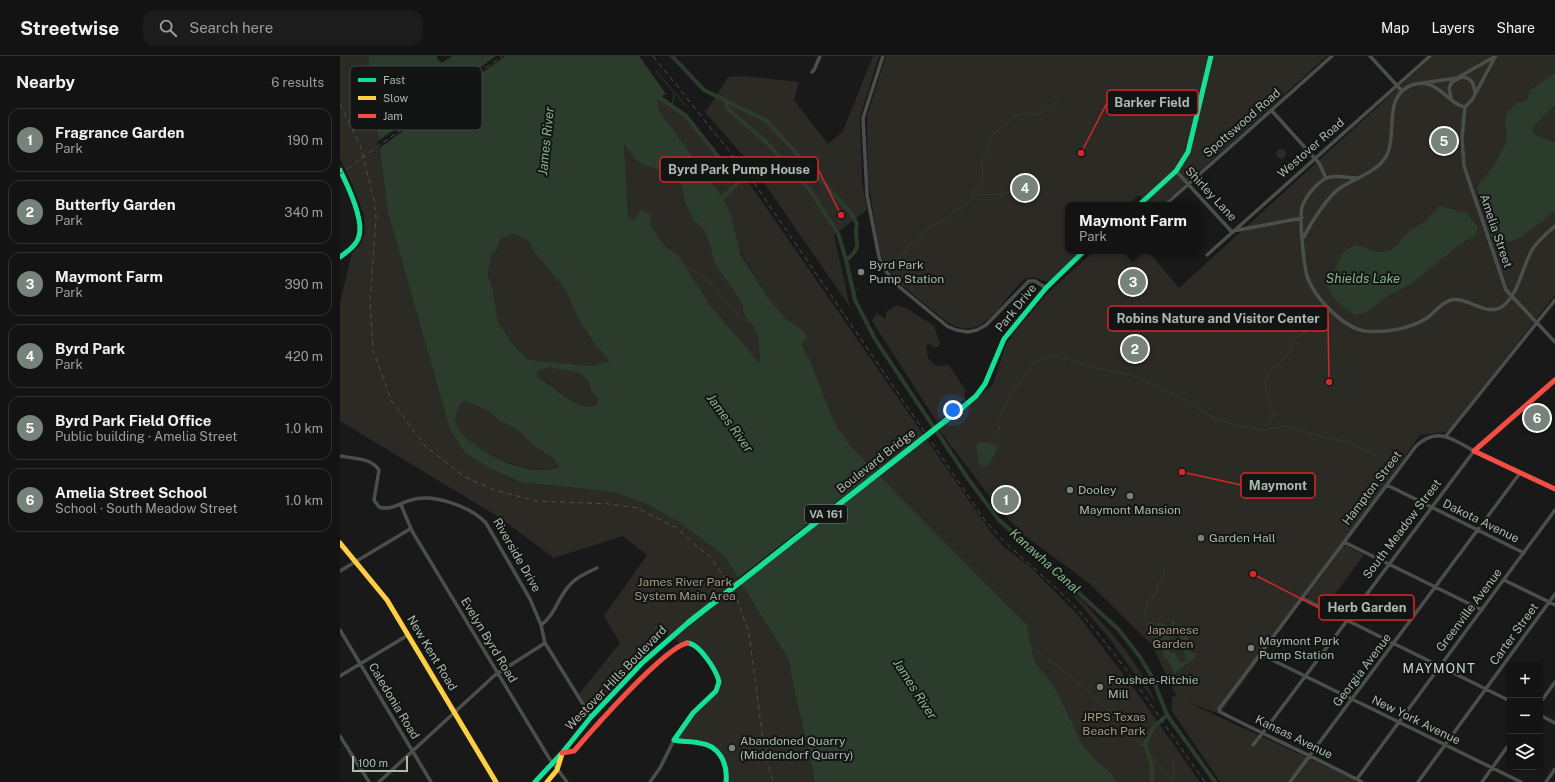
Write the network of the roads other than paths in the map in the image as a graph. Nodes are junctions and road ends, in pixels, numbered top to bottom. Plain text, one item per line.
1 (820, 56) edge
2 (883, 56) edge
3 (1211, 56) edge
4 (1332, 56) edge
5 (1370, 56) edge
6 (1430, 56) edge
7 (1495, 56) edge
8 (812, 72) dead end
9 (1457, 78) junction
10 (1422, 83) junction
11 (1398, 86) junction
12 (1402, 91) junction
13 (1475, 94) junction
14 (1452, 99) junction
15 (1465, 108) junction
16 (1272, 111) junction
17 (1314, 158) junction
18 (340, 170) edge
19 (1176, 171) junction
20 (1326, 178) junction
21 (1357, 178) junction
22 (1188, 184) junction
23 (1142, 202) edge
24 (1168, 202) edge
25 (1302, 218) junction
26 (1555, 226) edge
27 (1232, 232) junction
28 (1304, 239) junction
29 (1081, 254) edge
30 (1207, 255) dead end
31 (340, 257) edge
32 (1046, 288) junction
33 (1512, 297) junction
34 (1555, 300) edge
35 (1537, 322) junction
36 (1555, 342) edge
37 (1555, 380) edge
38 (963, 407) joint
39 (1446, 436) junction
40 (1474, 451) junction
41 (340, 456) edge
42 (1520, 473) junction
43 (1387, 485) junction
44 (1555, 489) edge
45 (401, 505) junction
46 (1432, 507) junction
47 (1555, 510) edge
48 (410, 528) junction
49 (1479, 530) junction
50 (1344, 542) junction
51 (340, 543) edge
52 (1524, 553) junction
53 (356, 562) junction
54 (1389, 564) junction
55 (597, 568) dead end
56 (340, 571) edge
57 (1504, 580) junction
58 (1436, 587) junction
59 (1555, 594) edge
60 (1302, 598) junction
61 (1549, 602) junction
62 (1555, 605) edge
63 (1482, 610) junction
64 (1348, 620) junction
65 (689, 622) joint
66 (541, 625) junction
67 (340, 630) edge
68 (408, 635) junction
69 (545, 642) junction
70 (1394, 643) junction
71 (1260, 654) junction
72 (360, 664) junction
73 (1439, 666) junction
74 (497, 673) junction
75 (340, 676) edge
76 (1305, 677) junction
77 (1555, 682) edge
78 (1486, 689) junction
79 (1352, 699) junction
80 (1543, 699) edge
81 (1507, 700) edge
82 (1219, 709) joint
83 (455, 712) junction
84 (591, 717) junction
85 (1543, 717) edge
86 (1398, 722) junction
87 (1555, 723) edge
88 (1262, 733) junction
89 (340, 736) edge
90 (674, 740) junction
91 (1253, 745) dead end
92 (1445, 745) junction
93 (1507, 748) edge
94 (413, 752) junction
95 (562, 753) junction
96 (1309, 756) junction
97 (551, 762) junction
98 (1492, 768) junction
99 (1555, 769) edge
100 (557, 770) junction
101 (1357, 779) junction
102 (368, 782) edge
103 (379, 782) edge
104 (431, 782) edge
105 (496, 782) edge
106 (535, 782) edge
107 (547, 782) edge
108 (567, 782) edge
109 (650, 782) edge
110 (726, 782) edge
111 (1290, 782) edge
112 (1362, 782) edge
113 (1418, 782) edge
114 (1482, 782) edge
115 (1521, 782) edge
116 (1546, 782) edge

1 - 8 street
2 - 32 street
3 - 19 main road
4 - 16 street, Spottswood Road
5 - 11 street
6 - 11 street, Westover Road
7 - 9 street
7 - 13 street
9 - 10 street
9 - 13 street
9 - 14 street
10 - 12 street
10 - 14 street
11 - 12 street
11 - 17 street, Westover Road
12 - 21 street
13 - 15 street
14 - 15 street
15 - 33 street, Amelia Street
16 - 17 street
16 - 22 street, Spottswood Road
17 - 20 street
17 - 27 street, Westover Road
18 - 31 main road
19 - 22 street, Shirley Lane
19 - 23 main road
20 - 21 street
20 - 25 street
21 - 28 street
22 - 24 street, Spottswood Road
22 - 27 street, Shirley Lane
25 - 27 street, Shirley Lane
25 - 28 street
26 - 33 street
27 - 30 street, Westover Road
28 - 33 street
29 - 32 main road, Park Drive / VA 161
32 - 38 main road, Park Drive / VA 161
33 - 35 street, Amelia Street
34 - 35 street
35 - 36 street, Amelia Street
35 - 39 street
37 - 40 main road, South Meadow Street
38 - 65 main road, Boulevard Bridge / VA 161, bridge
39 - 40 street
39 - 43 street, Hampton Street
40 - 42 main road
40 - 46 street, South Meadow Street
41 - 45 street, Riverside Drive
42 - 44 main road
42 - 49 street, Georgia Avenue
43 - 46 street, Dakota Avenue
43 - 50 street, Hampton Street
45 - 48 street, Evelyn Byrd Road
45 - 66 street, Riverside Drive
46 - 49 street, Dakota Avenue
46 - 54 street, South Meadow Street
47 - 52 street, Greenville Avenue
48 - 53 street
48 - 74 street, Evelyn Byrd Road
49 - 52 street, Dakota Avenue
49 - 58 street, Georgia Avenue
50 - 54 street
50 - 60 street, Hampton Street
51 - 53 main road, New Kent Road
52 - 57 street, Greenville Avenue
53 - 56 street
53 - 68 main road, New Kent Road
54 - 58 street
54 - 64 street, South Meadow Street
55 - 66 street
57 - 61 street
57 - 63 street, Greenville Avenue
58 - 63 street
58 - 70 street, Georgia Avenue
59 - 61 street, Carter Street
60 - 64 street
60 - 71 street, Hampton Street
61 - 62 street
61 - 78 street, Carter Street
63 - 73 street, Greenville Avenue
64 - 70 street
64 - 76 street, South Meadow Street
65 - 84 main road, Westover Hills Boulevard / VA 161
66 - 69 street, Riverside Drive
67 - 72 street, Caledonia Road
68 - 72 street
68 - 83 main road, New Kent Road
69 - 74 street
69 - 84 street, Riverside Drive
70 - 73 street
70 - 79 street, Georgia Avenue
71 - 76 street, New York Avenue
71 - 82 street, Hampton Street
72 - 75 street
72 - 94 street, Caledonia Road
73 - 78 street
73 - 86 street, Greenville Avenue
74 - 83 street
74 - 97 street, Evelyn Byrd Road
76 - 79 street, New York Avenue
76 - 88 street, South Meadow Street
77 - 80 street
78 - 81 street
78 - 92 street, Carter Street
79 - 86 street, New York Avenue
79 - 96 street, Georgia Avenue
82 - 88 street, Kansas Avenue
83 - 94 street
83 - 105 main road, New Kent Road
84 - 95 main road, Westover Hills Boulevard / VA 161
85 - 87 street
86 - 92 street, New York Avenue
86 - 101 street, Greenville Avenue
88 - 91 street, South Meadow Street
88 - 96 street, Kansas Avenue
89 - 102 street
90 - 95 main road, Westover Hills Boulevard
90 - 109 street
90 - 110 main road
92 - 98 street, New York Avenue
92 - 113 street, Carter Street
93 - 98 street
94 - 103 street
94 - 104 street, Caledonia Road
95 - 97 main road, Westover Hills Boulevard / VA 161
95 - 100 main road, Westover Hills Boulevard / VA 161
96 - 101 street, Kansas Avenue
96 - 111 street, Georgia Avenue
97 - 100 street, Evelyn Byrd Road
97 - 106 main road, Westover Hills Boulevard / VA 161
98 - 114 street
98 - 115 street, New York Avenue
99 - 116 street
100 - 107 main road, Westover Hills Boulevard / VA 161
100 - 108 street, Evelyn Byrd Road
101 - 112 street, Kansas Avenue

